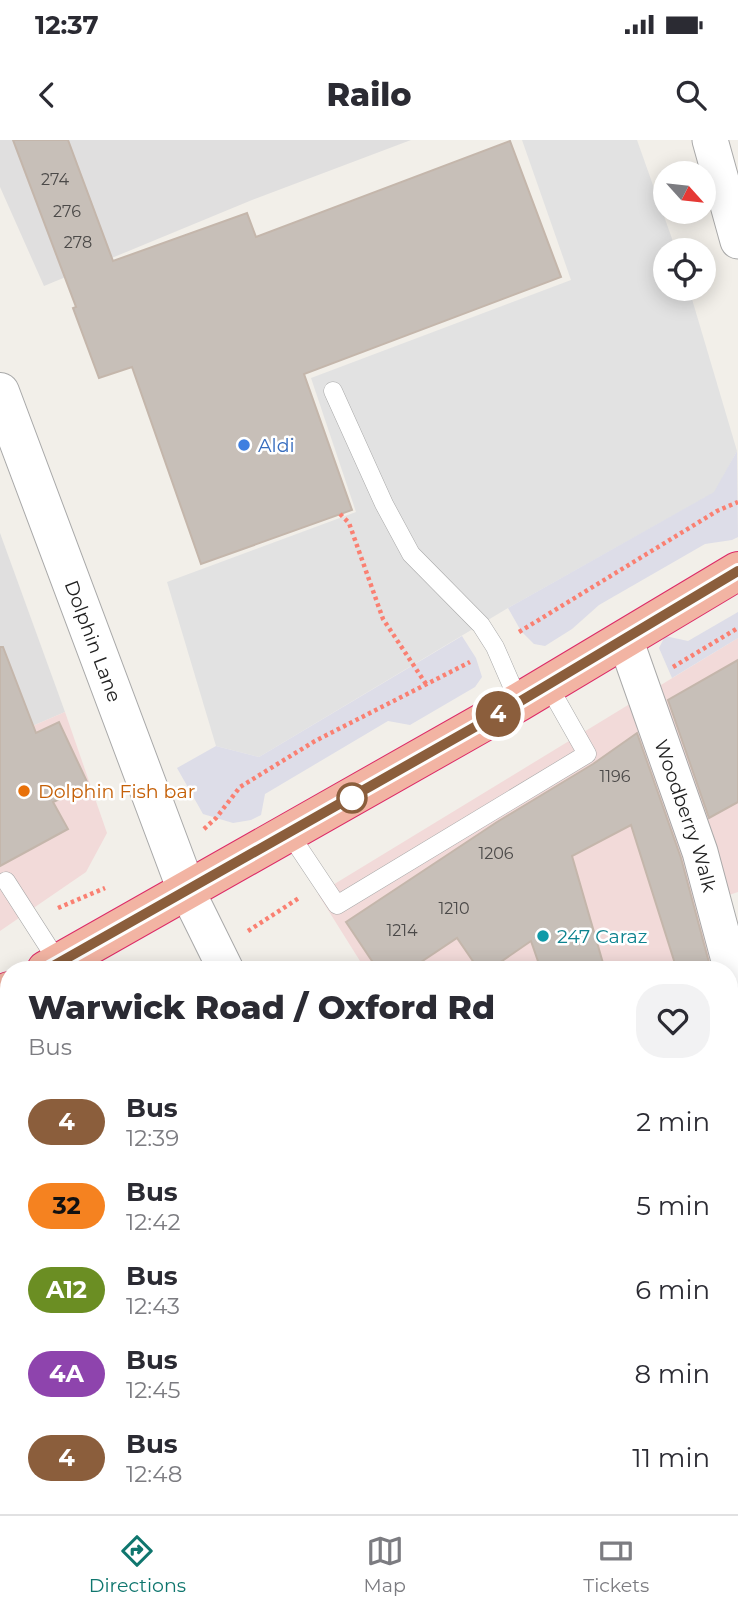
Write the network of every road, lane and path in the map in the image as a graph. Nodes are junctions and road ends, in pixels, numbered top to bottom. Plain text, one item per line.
1 (710, 140) edge
2 (738, 241) edge
3 (333, 391) dead end
4 (0, 392) edge
5 (738, 502) edge
6 (340, 514) dead end
7 (738, 571) edge
8 (625, 639) junction
9 (495, 647) junction
10 (426, 684) junction
11 (533, 694) junction
12 (289, 833) junction
13 (181, 874) junction
14 (6, 881) dead end
15 (115, 883) dead end
16 (31, 921) junction
17 (50, 961) edge
18 (59, 961) edge
19 (222, 961) edge
20 (729, 961) edge

1 - 2 street
3 - 9 lane
4 - 13 street, Dolphin Lane
5 - 9 path
6 - 10 path
7 - 8 highway
8 - 11 highway
8 - 20 street, Woodberry Walk
9 - 10 path
9 - 11 lane
10 - 13 path
11 - 12 highway
11 - 12 lane
12 - 13 highway
13 - 18 highway
13 - 19 street
14 - 16 lane
15 - 16 path
16 - 17 lane

